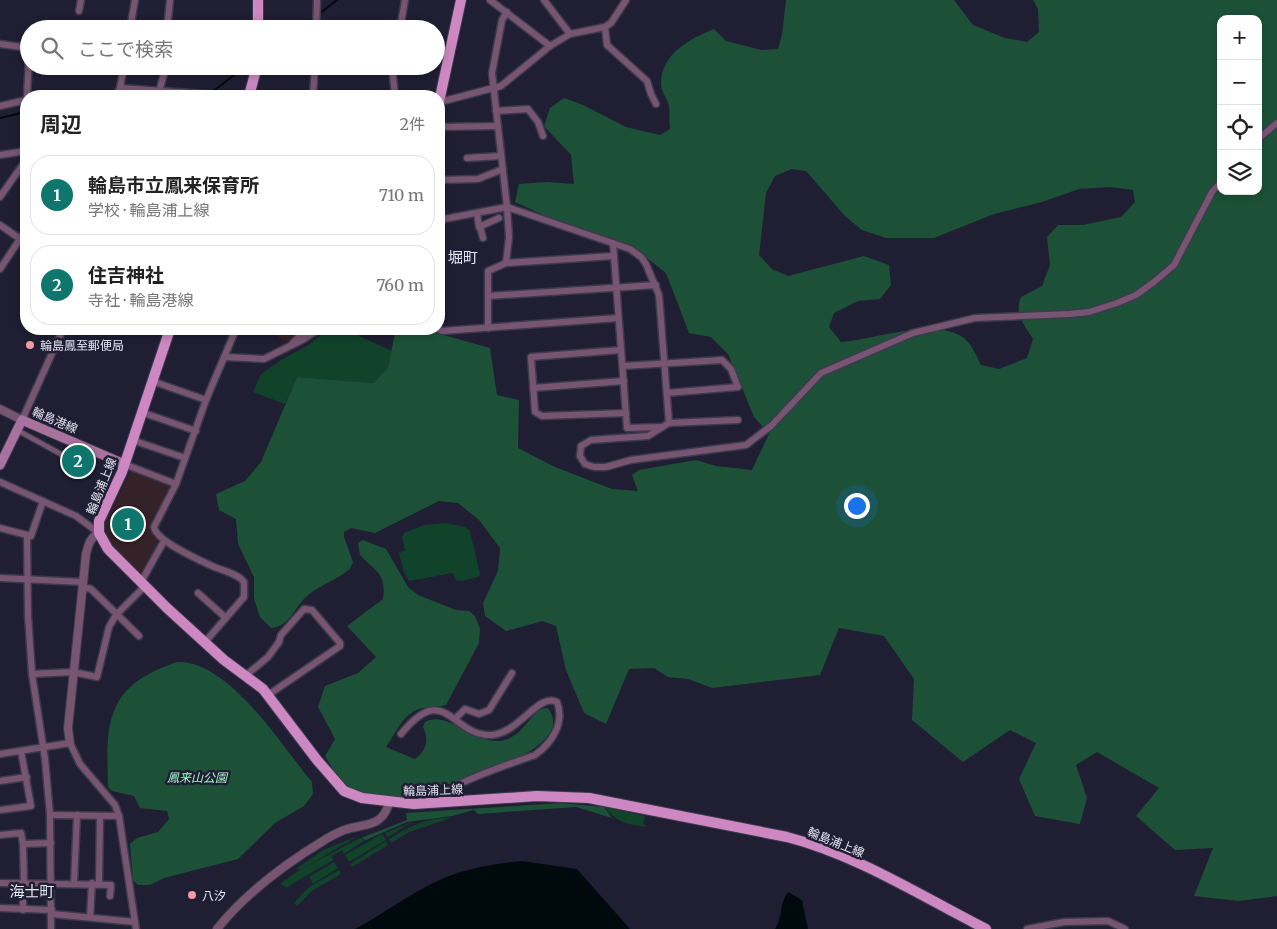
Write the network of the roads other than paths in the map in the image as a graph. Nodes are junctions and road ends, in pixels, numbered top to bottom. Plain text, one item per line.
1 (80, 0) edge
2 (135, 0) edge
3 (170, 0) edge
4 (258, 0) edge
5 (317, 0) edge
6 (405, 0) edge
7 (461, 0) edge
8 (490, 0) edge
9 (544, 0) edge
10 (626, 0) edge
11 (79, 11) dead end
12 (507, 12) junction
13 (132, 20) edge
14 (168, 20) edge
15 (258, 20) edge
16 (317, 20) edge
17 (402, 20) edge
18 (605, 27) junction
19 (570, 34) junction
20 (0, 44) edge
21 (550, 46) junction
22 (20, 47) edge
23 (445, 74) edge
24 (28, 75) edge
25 (122, 75) edge
26 (164, 75) edge
27 (255, 75) edge
28 (314, 75) edge
29 (393, 75) edge
30 (445, 75) edge
31 (493, 88) junction
32 (27, 90) edge
33 (118, 90) edge
34 (160, 90) edge
35 (251, 90) edge
36 (313, 90) edge
37 (394, 90) edge
38 (442, 90) edge
39 (20, 100) edge
40 (445, 100) edge
41 (656, 104) dead end
42 (0, 106) edge
43 (496, 111) junction
44 (1277, 123) edge
45 (498, 126) junction
46 (445, 127) edge
47 (543, 136) dead end
48 (1262, 136) edge
49 (20, 152) edge
50 (0, 155) edge
51 (502, 156) junction
52 (466, 158) dead end
53 (20, 169) edge
54 (503, 169) junction
55 (445, 180) edge
56 (1217, 186) edge
57 (0, 197) edge
58 (507, 207) junction
59 (477, 214) junction
60 (499, 218) dead end
61 (445, 219) edge
62 (0, 225) edge
63 (480, 227) junction
64 (482, 238) dead end
65 (20, 239) edge
66 (613, 243) junction
67 (20, 245) edge
68 (613, 256) junction
69 (506, 263) junction
70 (0, 269) edge
71 (656, 285) junction
72 (616, 288) junction
73 (488, 296) junction
74 (618, 318) junction
75 (488, 328) junction
76 (445, 331) edge
77 (60, 335) edge
78 (168, 335) edge
79 (233, 335) edge
80 (300, 335) edge
81 (308, 335) edge
82 (292, 345) junction
83 (621, 350) junction
84 (224, 357) junction
85 (666, 364) junction
86 (623, 366) junction
87 (152, 381) junction
88 (624, 381) junction
89 (534, 388) junction
90 (667, 393) junction
91 (206, 400) junction
92 (0, 409) edge
93 (141, 412) junction
94 (626, 413) junction
95 (22, 420) junction
96 (738, 420) dead end
97 (668, 423) junction
98 (662, 427) junction
99 (17, 430) junction
100 (196, 431) junction
101 (132, 440) junction
102 (68, 458) dead end
103 (185, 458) junction
104 (124, 464) junction
105 (0, 465) edge
106 (0, 482) edge
107 (176, 484) junction
108 (42, 501) junction
109 (0, 528) edge
110 (99, 533) junction
111 (27, 535) junction
112 (164, 541) junction
113 (0, 578) edge
114 (27, 579) junction
115 (143, 584) junction
116 (82, 585) junction
117 (198, 593) dead end
118 (116, 615) junction
119 (226, 618) junction
120 (139, 636) dead end
121 (205, 642) junction
122 (73, 672) junction
123 (512, 673) dead end
124 (32, 674) junction
125 (246, 676) junction
126 (268, 695) junction
127 (456, 718) junction
128 (401, 734) dead end
129 (70, 744) junction
130 (43, 748) junction
131 (21, 751) junction
132 (0, 754) edge
133 (27, 777) junction
134 (0, 780) edge
135 (389, 802) junction
136 (433, 803) junction
137 (0, 810) edge
138 (50, 815) junction
139 (77, 816) junction
140 (100, 816) junction
141 (119, 816) junction
142 (0, 835) edge
143 (51, 843) junction
144 (23, 844) junction
145 (52, 882) junction
146 (0, 883) edge
147 (23, 883) junction
148 (74, 883) junction
149 (96, 884) junction
150 (110, 896) dead end
151 (0, 908) edge
152 (24, 910) junction
153 (52, 912) junction
154 (90, 917) junction
155 (135, 926) edge
156 (51, 929) edge
157 (217, 929) edge
158 (986, 929) edge
159 (1027, 929) edge
160 (1125, 929) edge

1 - 11 street
2 - 13 street
3 - 14 street
4 - 15 main road
5 - 16 street
6 - 17 street
7 - 23 main road
8 - 12 street
9 - 19 street
10 - 18 street
12 - 21 street
12 - 31 street
18 - 19 street
18 - 41 street
19 - 21 street
20 - 22 street
21 - 31 street
24 - 32 street
25 - 33 street
26 - 34 street
27 - 35 main road
28 - 36 street
29 - 37 street
30 - 38 main road
31 - 40 street
31 - 43 street
39 - 42 street
43 - 45 street
43 - 47 street
44 - 48 street
45 - 46 street
45 - 51 street
49 - 50 street
51 - 52 street
51 - 54 street
53 - 57 street
54 - 55 street
54 - 58 street
56 - 98 street
58 - 59 street
58 - 66 street
58 - 69 street
59 - 61 street
59 - 63 street
60 - 63 street
62 - 65 street
63 - 64 street
66 - 68 street
66 - 71 street
67 - 70 street
68 - 69 street
68 - 72 street
69 - 73 street
71 - 72 street
71 - 85 street
72 - 73 street
72 - 74 street
73 - 75 street
74 - 75 street
74 - 83 street
75 - 76 street
77 - 95 street
78 - 87 main road, 輪島浦上線
79 - 84 street
80 - 82 street
81 - 82 street
82 - 84 street
83 - 86 street
83 - 89 street
84 - 91 street
85 - 86 street
85 - 90 street
85 - 90 street
86 - 88 street
87 - 91 street
87 - 93 main road, 輪島浦上線
88 - 89 street
88 - 94 street
89 - 94 street
90 - 97 street
91 - 100 street
92 - 95 street
93 - 100 street
93 - 101 main road, 輪島浦上線
94 - 98 street
95 - 99 main road, 輪島港線
95 - 104 main road, 輪島港線
96 - 97 street
97 - 98 street
99 - 102 street
99 - 105 main road, 輪島港線
100 - 103 street
101 - 103 street
101 - 104 main road, 輪島浦上線
103 - 107 street
104 - 107 street
104 - 110 main road, 輪島浦上線
106 - 108 street
107 - 112 street
108 - 110 street
108 - 111 street
109 - 111 street
110 - 115 main road, 輪島浦上線
110 - 116 street
111 - 114 street
112 - 115 street
112 - 119 street
113 - 114 street
114 - 116 street
114 - 124 street
115 - 118 street
115 - 121 main road, 輪島浦上線
116 - 118 street
116 - 122 street
117 - 119 street
118 - 120 street
118 - 122 street
119 - 121 street
121 - 125 main road, 輪島浦上線
122 - 124 street
122 - 129 street
123 - 127 street
124 - 130 street
125 - 126 main road, 輪島浦上線
125 - 126 street
126 - 135 main road, 輪島浦上線
127 - 128 street
127 - 136 street
129 - 130 street
129 - 141 street
130 - 131 street
130 - 138 street
131 - 132 street
131 - 133 street
133 - 134 street
133 - 137 street
135 - 136 main road, 輪島浦上線
135 - 157 street
136 - 158 main road, 輪島浦上線
138 - 139 street
138 - 143 street
139 - 140 street
139 - 148 street
140 - 141 street
140 - 149 street
141 - 155 street
142 - 144 street
143 - 144 street
143 - 145 street
144 - 147 street
145 - 147 street
145 - 148 street
145 - 153 street
146 - 147 street
147 - 152 street
148 - 149 street
149 - 150 street
149 - 154 street
151 - 152 street
152 - 153 street
153 - 154 street
153 - 156 street
154 - 155 street
159 - 160 street

